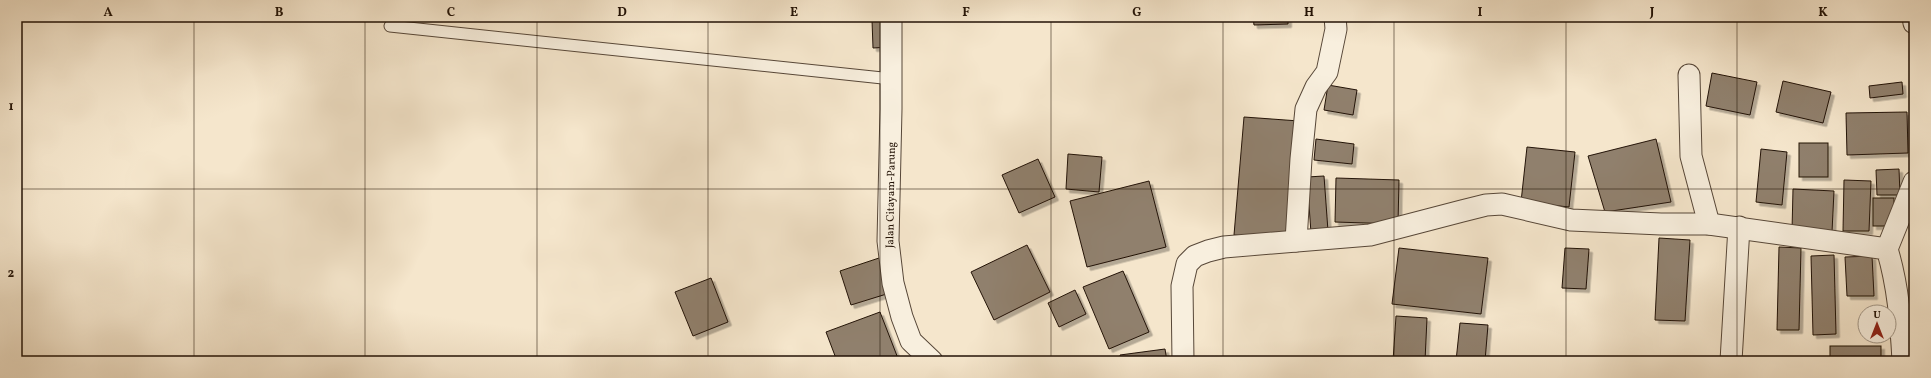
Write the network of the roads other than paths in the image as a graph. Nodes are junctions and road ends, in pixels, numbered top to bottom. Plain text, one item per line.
1 (891, 17) edge
2 (1335, 17) edge
3 (1913, 17) edge
4 (1914, 23) edge
5 (390, 26) dead end
6 (1689, 75) dead end
7 (892, 79) junction
8 (1914, 182) edge
9 (1709, 224) junction
10 (1739, 227) junction
11 (1296, 240) junction
12 (1886, 248) junction
13 (1906, 352) edge
14 (932, 361) edge
15 (1183, 361) edge
16 (1731, 361) edge

1 - 7 street, Jalan Citayam-Parung
2 - 11 street
3 - 4 street
5 - 7 lane
6 - 9 street
7 - 14 street, Jalan Citayam-Parung
8 - 12 street
9 - 10 street
9 - 11 street
10 - 12 street
10 - 16 street
11 - 15 street
12 - 13 street

